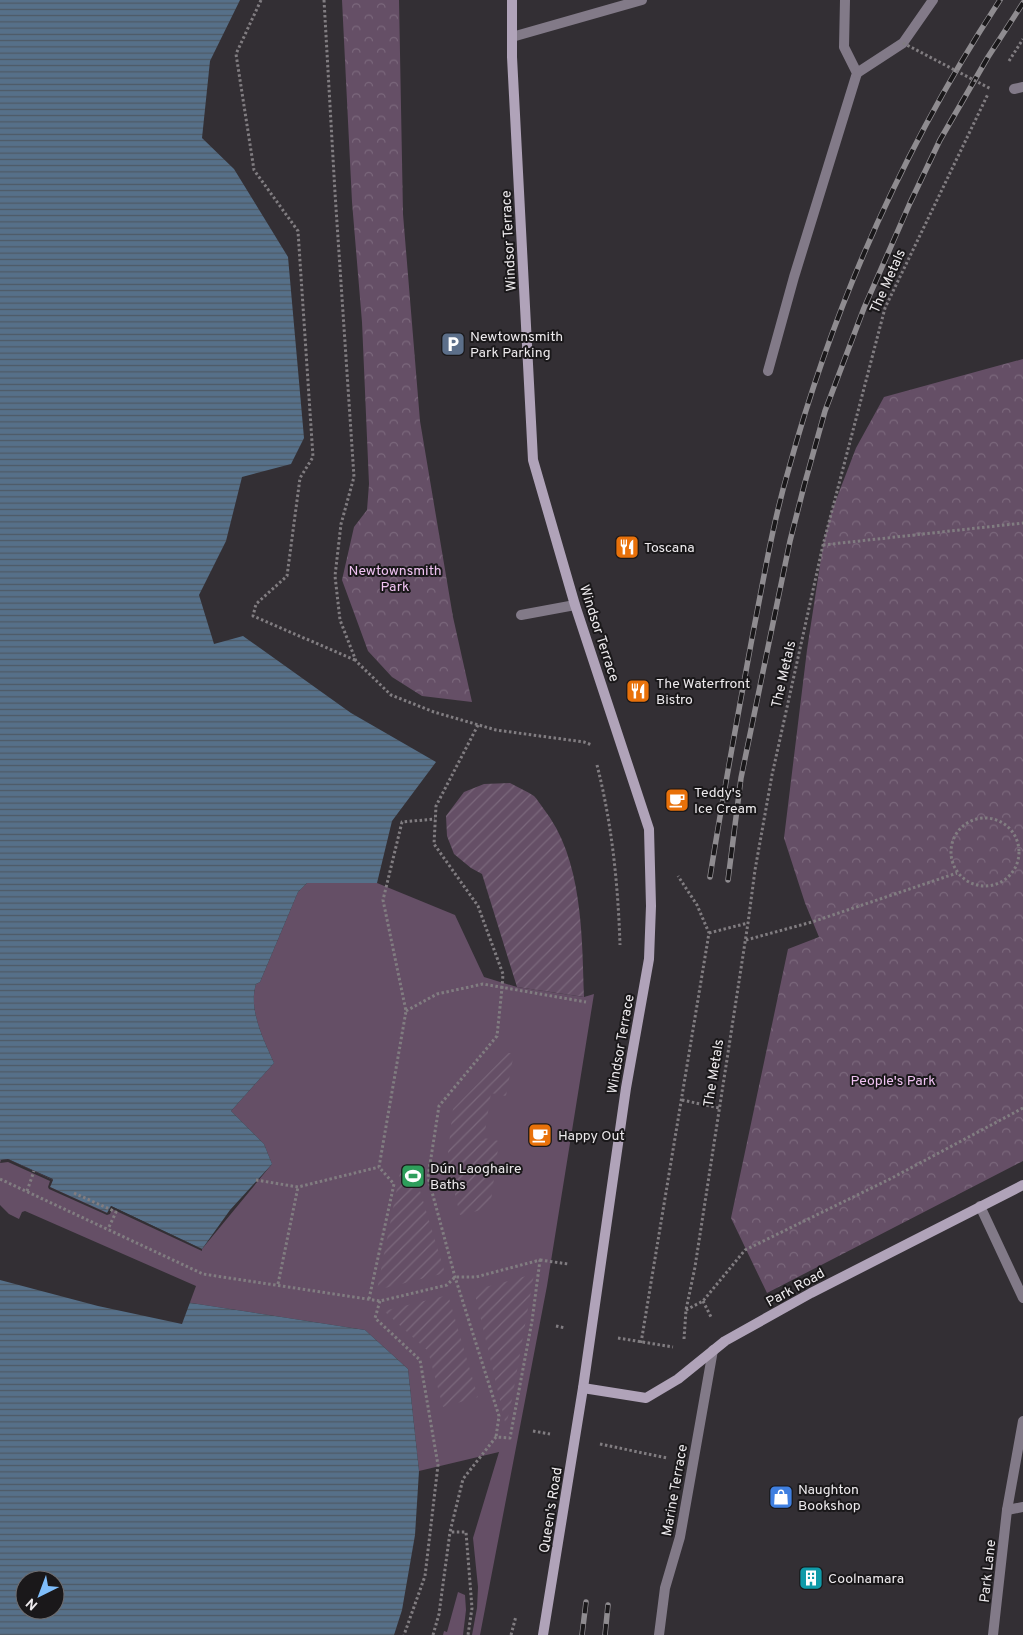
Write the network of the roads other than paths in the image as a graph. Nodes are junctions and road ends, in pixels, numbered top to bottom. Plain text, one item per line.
1 (512, 0) edge
2 (642, 0) edge
3 (845, 0) edge
4 (933, 0) edge
5 (512, 36) junction
6 (857, 73) junction
7 (768, 371) dead end
8 (576, 605) junction
9 (522, 615) dead end
10 (1023, 1184) edge
11 (980, 1206) junction
12 (1023, 1298) edge
13 (713, 1350) junction
14 (583, 1388) junction
15 (1023, 1421) edge
16 (1023, 1507) edge
17 (1007, 1510) junction
18 (543, 1635) edge
19 (659, 1635) edge
20 (993, 1635) edge

1 - 5 main road, Windsor Terrace
2 - 5 street
3 - 6 street
4 - 6 street
5 - 8 main road, Windsor Terrace
6 - 7 street
8 - 9 street
8 - 14 main road, Windsor Terrace
10 - 11 main road, Park Road
11 - 12 street
11 - 13 main road, Park Road
13 - 14 main road, Park Road
13 - 19 street, Marine Terrace
14 - 18 main road, Queen's Road
15 - 17 street, Park Lane
16 - 17 street
17 - 20 street, Park Lane

